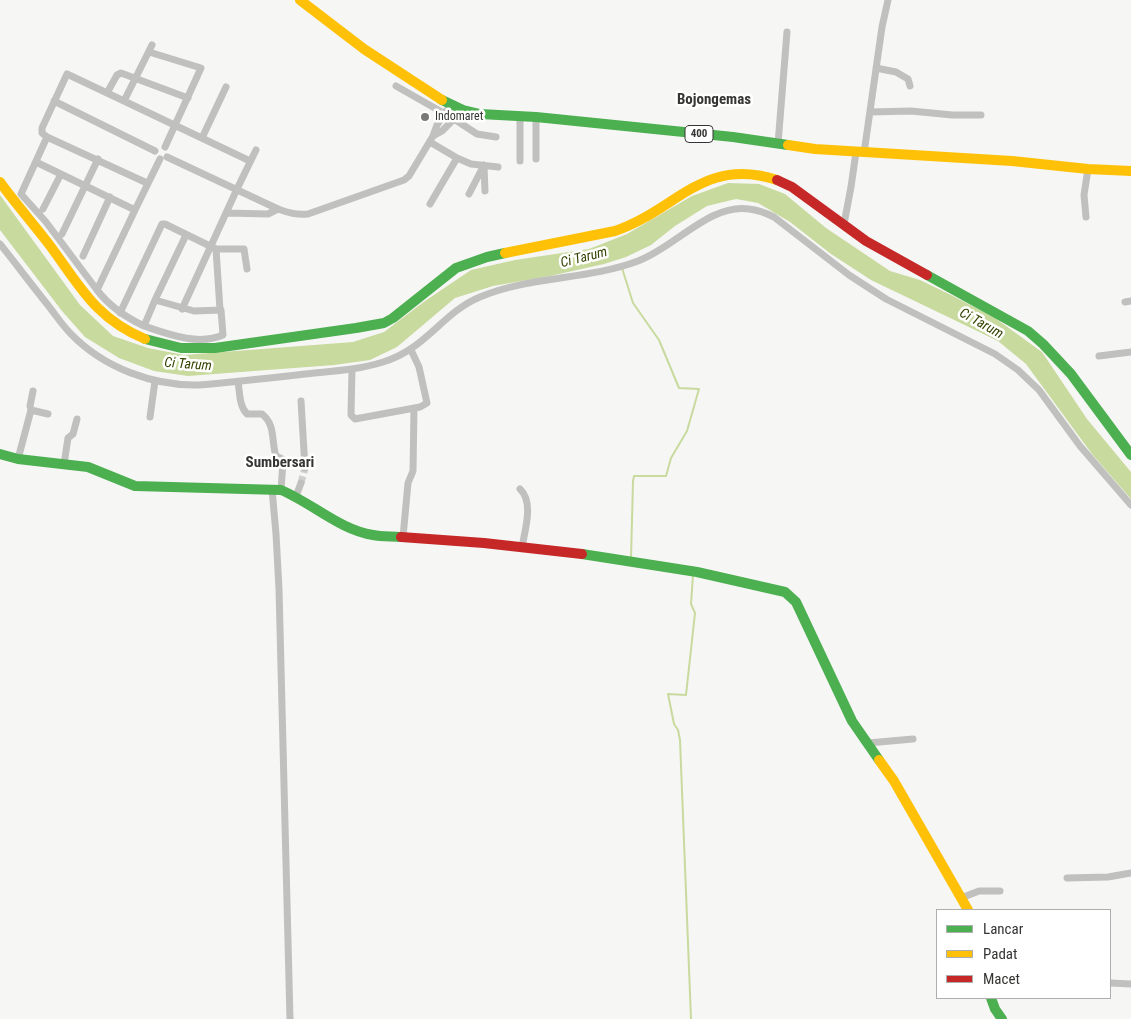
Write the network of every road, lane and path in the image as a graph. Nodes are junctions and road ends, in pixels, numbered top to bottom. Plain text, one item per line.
1 (300, 0) edge
2 (888, 0) edge
3 (787, 32) dead end
4 (152, 45) dead end
5 (149, 52) junction
6 (876, 68) junction
7 (136, 78) junction
8 (396, 86) dead end
9 (910, 86) dead end
10 (226, 87) dead end
11 (107, 93) junction
12 (188, 98) junction
13 (54, 101) junction
14 (124, 101) junction
15 (451, 104) junction
16 (463, 110) junction
17 (870, 112) junction
18 (444, 114) junction
19 (981, 115) dead end
20 (520, 116) junction
21 (536, 117) junction
22 (454, 119) junction
23 (175, 124) junction
24 (47, 137) junction
25 (496, 137) dead end
26 (202, 138) junction
27 (432, 139) junction
28 (778, 144) junction
29 (165, 147) junction
30 (155, 150) junction
31 (256, 150) dead end
32 (860, 153) junction
33 (163, 158) junction
34 (457, 158) junction
35 (98, 159) junction
36 (536, 159) dead end
37 (250, 161) junction
38 (520, 161) dead end
39 (36, 162) junction
40 (484, 165) junction
41 (498, 167) dead end
42 (1088, 169) junction
43 (1131, 171) edge
44 (61, 174) junction
45 (0, 182) edge
46 (147, 183) junction
47 (85, 185) junction
48 (237, 189) junction
49 (485, 191) dead end
50 (469, 194) dead end
51 (110, 197) junction
52 (430, 204) dead end
53 (43, 209) dead end
54 (278, 209) junction
55 (135, 210) junction
56 (226, 212) junction
57 (1086, 217) dead end
58 (844, 224) junction
59 (62, 234) dead end
60 (186, 235) junction
61 (0, 244) edge
62 (213, 248) junction
63 (83, 256) dead end
64 (247, 269) dead end
65 (96, 290) junction
66 (155, 300) junction
67 (182, 309) junction
68 (220, 310) junction
69 (120, 313) junction
70 (144, 326) junction
71 (411, 350) junction
72 (1131, 352) edge
73 (1100, 356) dead end
74 (348, 369) junction
75 (155, 381) junction
76 (238, 382) junction
77 (33, 391) dead end
78 (301, 401) dead end
79 (414, 409) junction
80 (31, 410) junction
81 (48, 414) dead end
82 (150, 417) dead end
83 (77, 419) dead end
84 (0, 454) edge
85 (1131, 455) edge
86 (18, 459) junction
87 (64, 464) junction
88 (305, 468) tunnel mouth
89 (301, 483) tunnel mouth
90 (276, 489) junction
91 (520, 489) dead end
92 (296, 496) junction
93 (1131, 505) edge
94 (403, 537) junction
95 (522, 547) junction
96 (913, 738) dead end
97 (868, 743) junction
98 (1131, 873) edge
99 (1067, 878) dead end
100 (1000, 891) dead end
101 (962, 898) junction
102 (968, 909) edge
103 (1111, 983) edge
104 (1131, 984) edge
105 (991, 999) edge
106 (290, 1019) edge
107 (1002, 1019) edge

1 - 15 street, 400
2 - 6 street
3 - 28 street
4 - 5 street
5 - 7 street
5 - 12 street
6 - 9 street
6 - 17 street
7 - 11 street
7 - 12 street
7 - 14 street
8 - 18 street
10 - 26 street
11 - 13 street
11 - 14 street
12 - 23 street
13 - 24 street
13 - 30 street
14 - 23 street
15 - 16 street, 400
15 - 18 street
16 - 20 street, 400
16 - 22 street
17 - 19 street
17 - 32 street
18 - 22 street
18 - 27 street
20 - 21 street, 400
20 - 38 street
21 - 28 street, 400
21 - 36 street
22 - 25 street
22 - 27 street
23 - 26 street
23 - 29 street
24 - 35 street
24 - 39 street
26 - 37 street
27 - 34 street
27 - 54 street
28 - 32 street, 400
29 - 30 street
29 - 33 street
30 - 33 street
31 - 37 street
32 - 42 street, 400
32 - 58 street
33 - 46 street
33 - 48 street
34 - 40 street
34 - 52 street
35 - 46 street
35 - 47 street
37 - 48 street
39 - 44 street
39 - 65 street
40 - 41 street
40 - 49 street
40 - 50 street
42 - 43 street, 400
42 - 57 street
44 - 47 street
44 - 53 street
45 - 58 street
46 - 55 street
47 - 51 street
47 - 59 street
48 - 54 street
48 - 56 street
51 - 55 street
51 - 63 street
54 - 56 street
55 - 65 street
56 - 62 street
58 - 85 street
60 - 62 street
60 - 66 street
60 - 69 street
61 - 75 street
62 - 64 street
62 - 67 street
62 - 68 street
65 - 69 street
66 - 67 street
66 - 70 street
67 - 68 street
68 - 70 street
69 - 70 street
71 - 74 street
71 - 79 street
71 - 93 street
72 - 73 street
74 - 76 street
74 - 79 street
75 - 76 street
75 - 82 street
76 - 90 street
77 - 80 street
78 - 88 street
79 - 94 street
80 - 81 street
80 - 86 street
83 - 87 street
84 - 86 street
86 - 87 street
87 - 90 street
89 - 92 street
90 - 92 street
90 - 106 street
91 - 95 street
92 - 94 street
94 - 95 street
95 - 97 street
96 - 97 street
97 - 101 street
98 - 99 street
100 - 101 street
101 - 102 street
103 - 104 street
105 - 107 street

